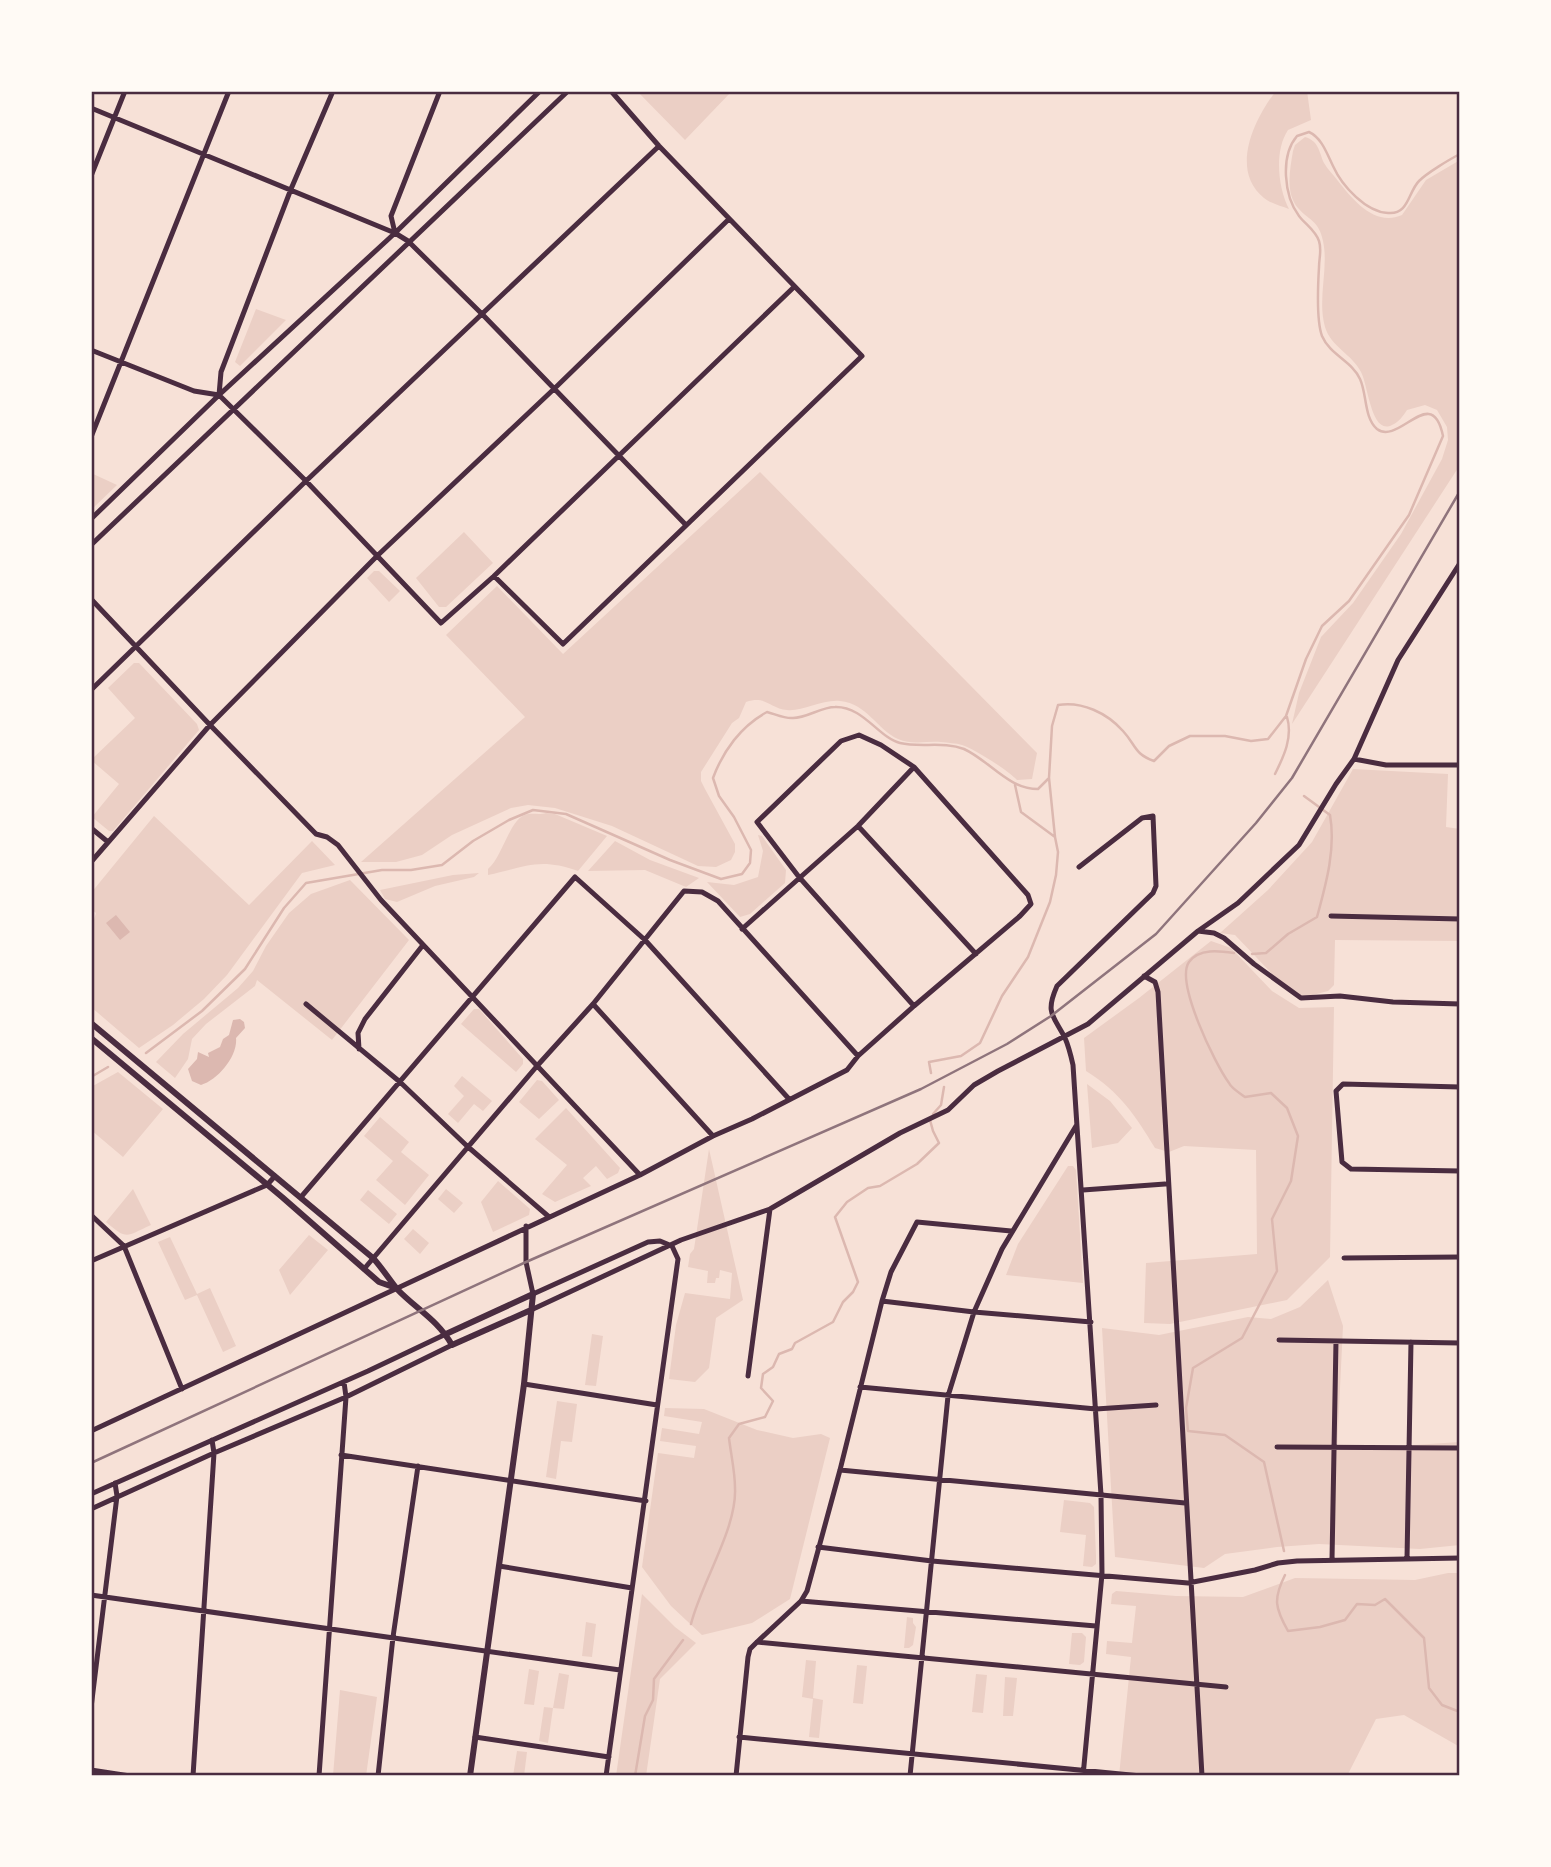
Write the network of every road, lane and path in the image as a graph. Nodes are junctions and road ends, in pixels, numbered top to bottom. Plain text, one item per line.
1 (125, 91) edge
2 (229, 91) edge
3 (333, 91) edge
4 (440, 91) edge
5 (540, 91) edge
6 (568, 91) edge
7 (611, 91) edge
8 (91, 108) edge
9 (114, 118) junction
10 (659, 146) junction
11 (203, 154) junction
12 (91, 176) edge
13 (291, 189) junction
14 (729, 219) junction
15 (395, 233) junction
16 (408, 242) junction
17 (794, 287) junction
18 (483, 315) junction
19 (91, 350) edge
20 (122, 363) junction
21 (555, 388) junction
22 (219, 395) junction
23 (234, 407) junction
24 (91, 437) edge
25 (618, 455) junction
26 (306, 481) junction
27 (91, 519) edge
28 (685, 524) junction
29 (91, 545) edge
30 (377, 556) junction
31 (1460, 562) edge
32 (494, 576) junction
33 (91, 599) edge
34 (136, 645) junction
35 (91, 690) edge
36 (210, 725) junction
37 (1354, 760) junction
38 (1460, 765) edge
39 (914, 767) junction
40 (858, 825) junction
41 (91, 828) edge
42 (108, 842) junction
43 (91, 862) edge
44 (1079, 867) dead end
45 (799, 877) junction
46 (1331, 916) dead end
47 (1460, 919) edge
48 (743, 929) junction
49 (1198, 931) junction
50 (645, 940) junction
51 (423, 945) junction
52 (976, 954) junction
53 (1144, 975) junction
54 (472, 997) junction
55 (306, 1004) dead end
56 (593, 1004) junction
57 (1460, 1004) edge
58 (914, 1006) junction
59 (91, 1023) edge
60 (1064, 1037) junction
61 (91, 1038) edge
62 (359, 1049) junction
63 (859, 1056) junction
64 (537, 1066) junction
65 (400, 1082) junction
66 (1460, 1087) edge
67 (789, 1100) junction
68 (1077, 1124) junction
69 (713, 1136) junction
70 (467, 1146) junction
71 (1460, 1171) edge
72 (640, 1175) junction
73 (275, 1176) junction
74 (1166, 1184) dead end
75 (267, 1185) junction
76 (1083, 1190) junction
77 (300, 1197) junction
78 (770, 1209) junction
79 (91, 1215) edge
80 (548, 1216) junction
81 (526, 1226) junction
82 (1011, 1231) junction
83 (124, 1246) junction
84 (673, 1246) junction
85 (1460, 1257) edge
86 (373, 1258) junction
87 (1343, 1258) dead end
88 (91, 1261) edge
89 (364, 1269) junction
90 (396, 1288) junction
91 (533, 1294) junction
92 (882, 1301) junction
93 (531, 1310) junction
94 (974, 1312) junction
95 (1091, 1322) junction
96 (446, 1334) junction
97 (1279, 1340) dead end
98 (1336, 1341) junction
99 (1410, 1342) junction
100 (1460, 1343) edge
101 (452, 1345) junction
102 (748, 1376) dead end
103 (344, 1382) junction
104 (524, 1384) junction
105 (860, 1387) junction
106 (182, 1389) junction
107 (948, 1396) junction
108 (346, 1397) junction
109 (657, 1405) junction
110 (1156, 1405) dead end
111 (1097, 1409) junction
112 (91, 1431) edge
113 (212, 1440) junction
114 (1277, 1447) dead end
115 (1334, 1448) junction
116 (1409, 1448) junction
117 (1460, 1448) edge
118 (214, 1453) junction
119 (341, 1455) junction
120 (418, 1466) junction
121 (841, 1470) junction
122 (942, 1479) junction
123 (510, 1481) junction
124 (115, 1483) junction
125 (91, 1494) edge
126 (1101, 1495) junction
127 (117, 1496) junction
128 (646, 1501) junction
129 (1185, 1503) junction
130 (91, 1509) edge
131 (818, 1547) junction
132 (1460, 1558) edge
133 (1407, 1559) junction
134 (1332, 1560) junction
135 (932, 1561) junction
136 (499, 1566) junction
137 (1102, 1574) junction
138 (1190, 1583) junction
139 (632, 1588) junction
140 (91, 1595) edge
141 (105, 1597) junction
142 (801, 1601) junction
143 (204, 1610) junction
144 (928, 1611) junction
145 (1096, 1626) junction
146 (329, 1629) junction
147 (393, 1637) junction
148 (757, 1642) junction
149 (486, 1650) junction
150 (922, 1658) junction
151 (620, 1670) junction
152 (1092, 1672) junction
153 (1196, 1684) junction
154 (1226, 1687) dead end
155 (91, 1708) edge
156 (475, 1737) junction
157 (739, 1737) junction
158 (912, 1756) junction
159 (609, 1757) junction
160 (91, 1770) edge
161 (1083, 1773) edge
162 (131, 1776) edge
163 (193, 1776) edge
164 (319, 1776) edge
165 (378, 1776) edge
166 (470, 1776) edge
167 (606, 1776) edge
168 (736, 1776) edge
169 (910, 1776) edge
170 (1141, 1776) edge
171 (1202, 1776) edge

1 - 9 street
2 - 11 street
3 - 13 street
4 - 15 street
5 - 15 street
6 - 16 street
7 - 10 street
8 - 9 street
9 - 11 street
9 - 12 street
10 - 14 street
10 - 18 street
11 - 13 street
11 - 20 street
13 - 15 street
13 - 22 street
14 - 17 street
14 - 21 street
15 - 16 street
15 - 22 street
16 - 18 street
16 - 23 street
17 - 25 street
17 - 28 street
18 - 21 street
18 - 26 street
19 - 20 street
20 - 22 street
20 - 24 street
21 - 25 street
21 - 30 street
22 - 23 street
22 - 27 street
23 - 26 street
23 - 29 street
25 - 28 street
25 - 32 street
26 - 30 street
26 - 34 street
28 - 32 street
30 - 32 street
30 - 36 street
31 - 37 street
33 - 34 street
34 - 35 street
34 - 36 street
36 - 42 street
36 - 51 street
37 - 38 street
37 - 49 street
39 - 40 street
39 - 45 street
39 - 52 street
40 - 45 street
40 - 52 street
41 - 42 street
42 - 43 street
44 - 60 street
45 - 48 street
45 - 58 street
46 - 47 street
48 - 50 street
48 - 63 street
49 - 53 street
49 - 57 street
50 - 54 street
50 - 56 street
50 - 67 street
51 - 54 street
51 - 62 street
52 - 58 street
53 - 60 street
53 - 129 street
54 - 64 street
54 - 65 street
55 - 62 street
56 - 64 street
56 - 69 street
58 - 63 street
59 - 73 street
60 - 68 street
60 - 78 street
61 - 75 street
62 - 65 street
63 - 67 street
64 - 70 street
64 - 72 street
65 - 70 street
65 - 77 street
66 - 71 street
67 - 69 street
68 - 76 street
68 - 82 street
69 - 72 street
70 - 80 street
70 - 86 street
72 - 80 street
73 - 75 street
73 - 77 street
74 - 76 street
75 - 83 street
75 - 89 street
76 - 95 street
77 - 86 street
78 - 84 street
78 - 102 street
79 - 83 street
80 - 81 street
81 - 90 street
81 - 91 street
82 - 92 street
82 - 94 street
83 - 88 street
83 - 106 street
84 - 91 street
84 - 93 street
84 - 109 street
85 - 87 street
86 - 89 street
86 - 90 street
89 - 90 street
90 - 96 street
90 - 106 street
91 - 93 street
91 - 96 street
92 - 94 street
92 - 105 street
93 - 101 street
93 - 104 street
94 - 95 street
94 - 107 street
95 - 111 street
96 - 101 street
96 - 103 street
97 - 98 street
98 - 99 street
98 - 115 street
99 - 100 street
99 - 116 street
101 - 108 street
103 - 108 street
103 - 113 street
104 - 109 street
104 - 123 street
105 - 107 street
105 - 121 street
106 - 112 street
107 - 111 street
107 - 122 street
108 - 118 street
108 - 119 street
109 - 128 street
110 - 111 street
111 - 126 street
113 - 118 street
113 - 124 street
114 - 115 street
115 - 116 street
115 - 134 street
116 - 117 street
116 - 133 street
118 - 127 street
118 - 143 street
119 - 120 street
119 - 146 street
120 - 123 street
120 - 147 street
121 - 122 street
121 - 131 street
122 - 126 street
122 - 135 street
123 - 128 street
123 - 136 street
124 - 125 street
124 - 127 street
126 - 129 street
126 - 137 street
127 - 130 street
127 - 141 street
128 - 139 street
129 - 138 street
131 - 135 street
131 - 142 street
132 - 133 street
133 - 134 street
134 - 138 street
135 - 137 street
135 - 144 street
136 - 139 street
136 - 149 street
137 - 138 street
137 - 145 street
138 - 153 street
139 - 151 street
140 - 141 street
141 - 143 street
141 - 155 street
142 - 144 street
142 - 148 street
143 - 146 street
143 - 163 street
144 - 145 street
144 - 150 street
145 - 152 street
146 - 147 street
146 - 164 street
147 - 149 street
147 - 165 street
148 - 150 street
148 - 157 street
149 - 151 street
149 - 156 street
150 - 152 street
150 - 158 street
151 - 159 street
152 - 153 street
152 - 161 street
153 - 154 street
153 - 171 street
156 - 159 street
156 - 166 street
157 - 158 street
157 - 168 street
158 - 161 street
158 - 169 street
159 - 167 street
160 - 162 street
161 - 170 street

